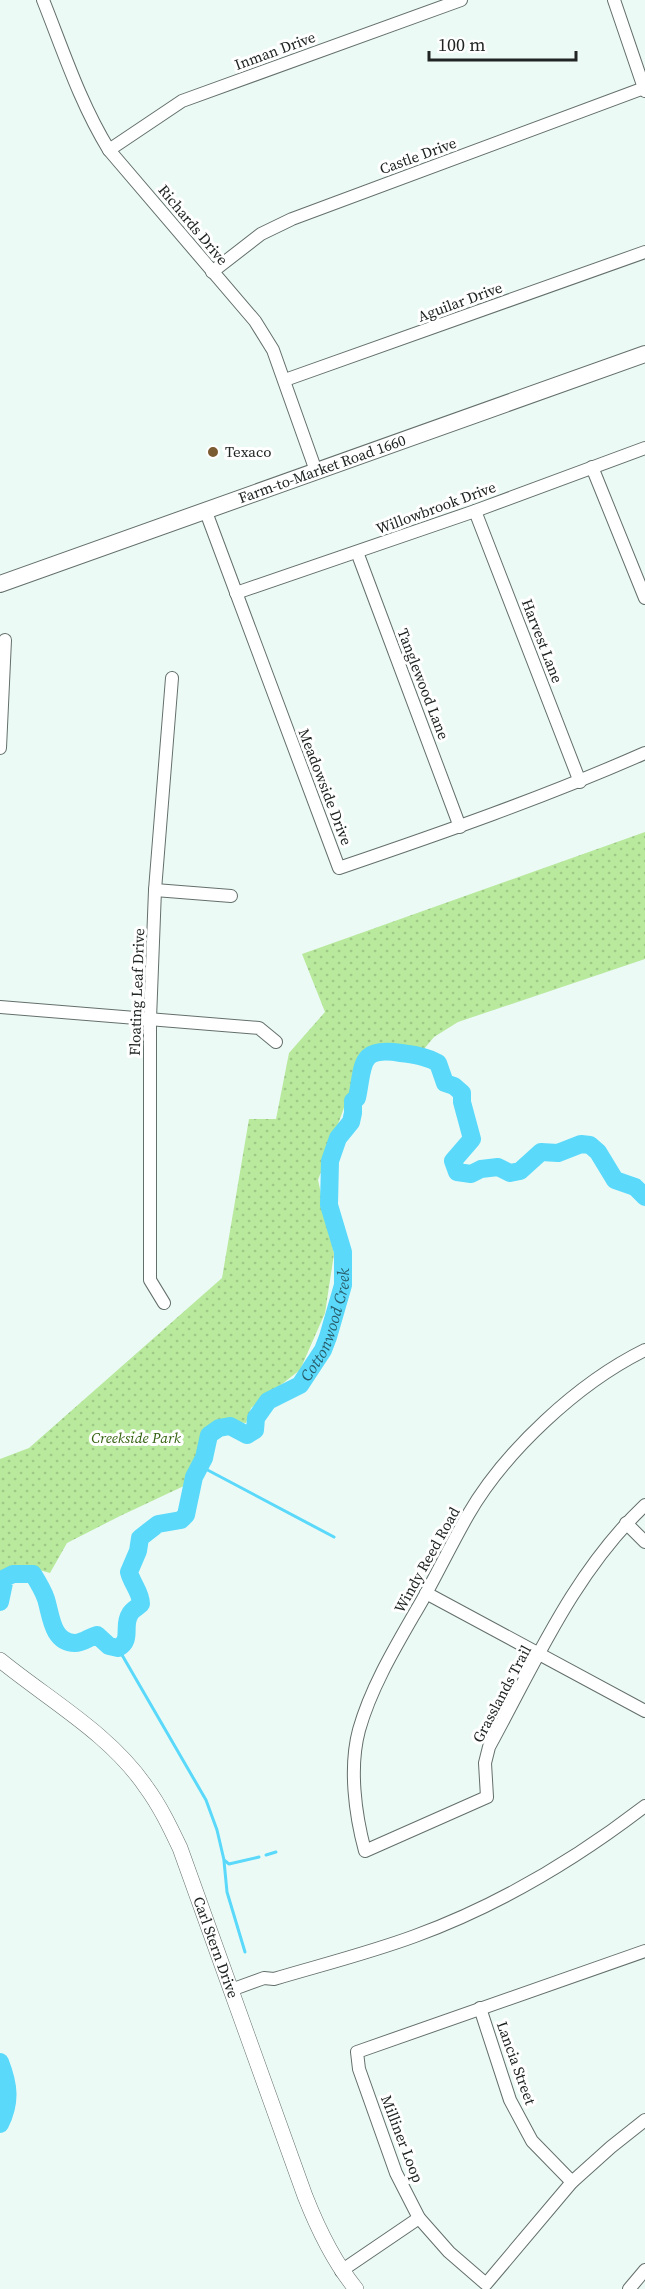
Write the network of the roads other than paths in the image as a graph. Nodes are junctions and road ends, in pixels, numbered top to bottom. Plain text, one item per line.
1 (43, 0) edge
2 (461, 0) edge
3 (614, 0) edge
4 (644, 90) edge
5 (109, 150) junction
6 (645, 252) edge
7 (212, 272) junction
8 (645, 354) edge
9 (285, 380) junction
10 (645, 448) edge
11 (592, 467) junction
12 (316, 471) junction
13 (475, 511) junction
14 (206, 512) junction
15 (357, 552) junction
16 (0, 584) edge
17 (236, 593) junction
18 (645, 598) edge
19 (5, 640) dead end
20 (172, 678) dead end
21 (0, 748) edge
22 (645, 753) edge
23 (580, 782) junction
24 (460, 827) junction
25 (155, 890) junction
26 (231, 896) dead end
27 (0, 1007) edge
28 (150, 1019) junction
29 (276, 1042) dead end
30 (164, 1303) dead end
31 (645, 1350) edge
32 (645, 1505) edge
33 (626, 1523) junction
34 (645, 1542) edge
35 (426, 1593) junction
36 (540, 1654) junction
37 (0, 1660) edge
38 (645, 1711) edge
39 (645, 1806) edge
40 (365, 1851) joint
41 (645, 1951) edge
42 (232, 1994) junction
43 (480, 2008) junction
44 (645, 2120) edge
45 (572, 2182) junction
46 (419, 2218) junction
47 (645, 2270) edge
48 (341, 2271) junction
49 (356, 2289) edge
50 (629, 2289) edge

1 - 5 street, Richards Drive
2 - 5 street, Inman Drive
3 - 4 street
4 - 7 street, Castle Drive
5 - 7 street, Richards Drive
6 - 9 street, Aguilar Drive
7 - 9 street, Richards Drive
8 - 12 main road, Farm-to-Market Road 1660
9 - 12 street, Richards Drive
10 - 11 street, Willowbrook Drive
11 - 13 street, Willowbrook Drive
11 - 18 street
12 - 14 main road, Farm-to-Market Road 1660
13 - 15 street, Willowbrook Drive
13 - 23 street, Harvest Lane
14 - 16 main road, Farm-to-Market Road 1660
14 - 17 street, Meadowside Drive
15 - 17 street, Willowbrook Drive
15 - 24 street, Tanglewood Lane
17 - 24 street, Meadowside Drive
19 - 21 street
20 - 25 street, Floating Leaf Drive
22 - 23 street, Meadowside Drive
23 - 24 street, Meadowside Drive
25 - 26 street
25 - 28 street, Floating Leaf Drive
27 - 28 street
28 - 29 street
28 - 30 street, Floating Leaf Drive
31 - 35 street, Windy Reed Road
32 - 33 street, Grasslands Trail
33 - 34 street
33 - 36 street, Grasslands Trail
35 - 36 street
35 - 40 street, Windy Reed Road
36 - 38 street
36 - 40 street, Grasslands Trail
37 - 42 street, Carl Stern Drive
39 - 42 street
41 - 43 street, Milliner Loop
42 - 48 street, Carl Stern Drive
43 - 45 street, Lancia Street
43 - 46 street, Milliner Loop
44 - 45 street, Milliner Loop
45 - 46 street, Milliner Loop
46 - 48 street
47 - 50 street
48 - 49 street, Carl Stern Drive

